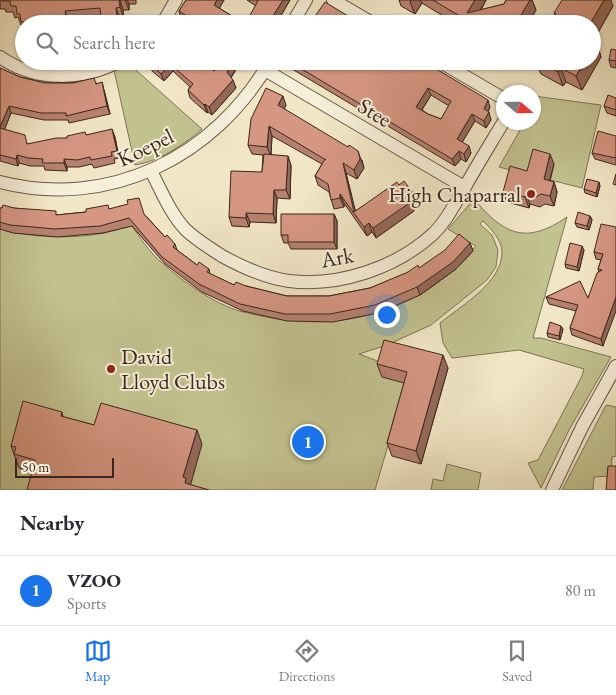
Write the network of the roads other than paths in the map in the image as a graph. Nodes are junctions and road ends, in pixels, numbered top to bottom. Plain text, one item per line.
1 (176, 0) edge
2 (306, 0) edge
3 (334, 0) edge
4 (167, 15) edge
5 (297, 15) edge
6 (359, 15) edge
7 (0, 57) edge
8 (15, 64) edge
9 (27, 70) edge
10 (96, 70) edge
11 (265, 70) edge
12 (274, 70) edge
13 (454, 70) edge
14 (496, 94) edge
15 (499, 130) edge
16 (151, 170) junction
17 (0, 182) edge
18 (464, 187) junction
19 (616, 366) edge
20 (552, 490) edge

1 - 4 street
2 - 5 street
3 - 6 street
7 - 8 street
9 - 10 street
11 - 16 street, Koepel
12 - 18 street, Stee
13 - 14 street
15 - 18 street, Ark
16 - 17 street, Koepel
16 - 18 street, Ark
19 - 20 street

